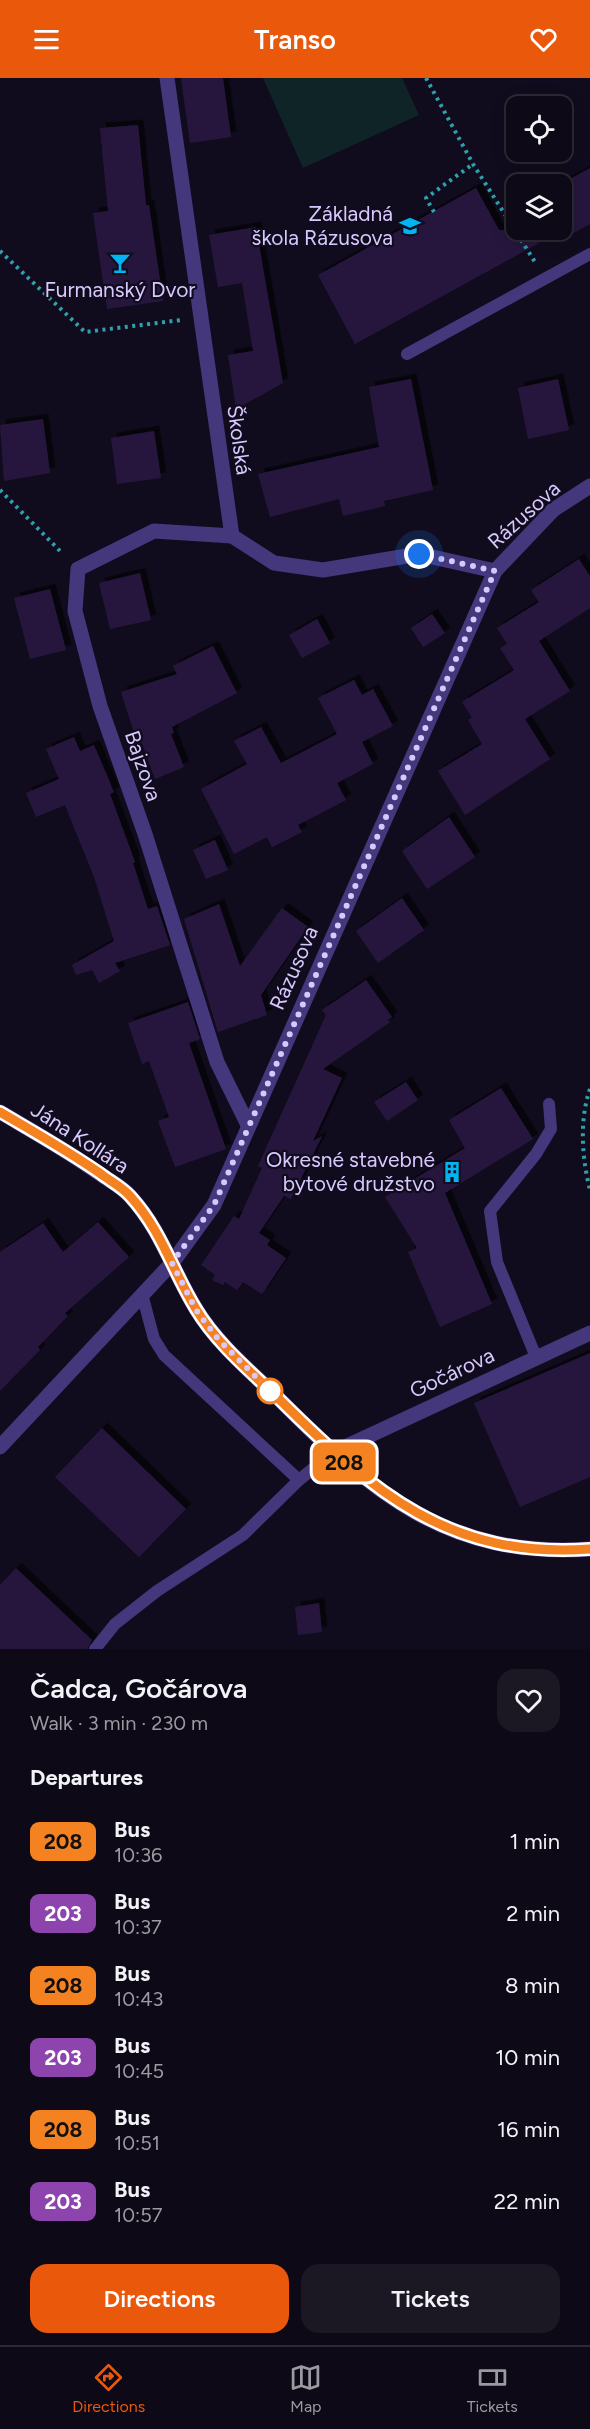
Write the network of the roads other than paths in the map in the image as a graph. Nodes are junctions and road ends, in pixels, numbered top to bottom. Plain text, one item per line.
1 (167, 78) edge
2 (590, 254) edge
3 (407, 354) dead end
4 (590, 486) edge
5 (232, 536) junction
6 (495, 571) junction
7 (549, 1104) dead end
8 (0, 1112) edge
9 (248, 1125) junction
10 (172, 1263) junction
11 (142, 1294) junction
12 (590, 1333) edge
13 (536, 1357) junction
14 (0, 1447) edge
15 (332, 1453) junction
16 (299, 1480) junction
17 (590, 1549) edge
18 (95, 1649) edge

1 - 5 street, Školská
2 - 3 lane
4 - 6 street, Rázusova
5 - 6 street
5 - 9 street, Bajzova
6 - 9 street, Rázusova
7 - 13 lane
8 - 10 street, Jána Kollára
9 - 10 street, Rázusova
10 - 11 street, Rázusova
10 - 15 street, Jána Kollára
11 - 14 street, Rázusova
11 - 16 lane
12 - 13 street, Gočárova
13 - 15 street, Gočárova
15 - 16 lane
15 - 17 street, Jána Kollára
16 - 18 lane

